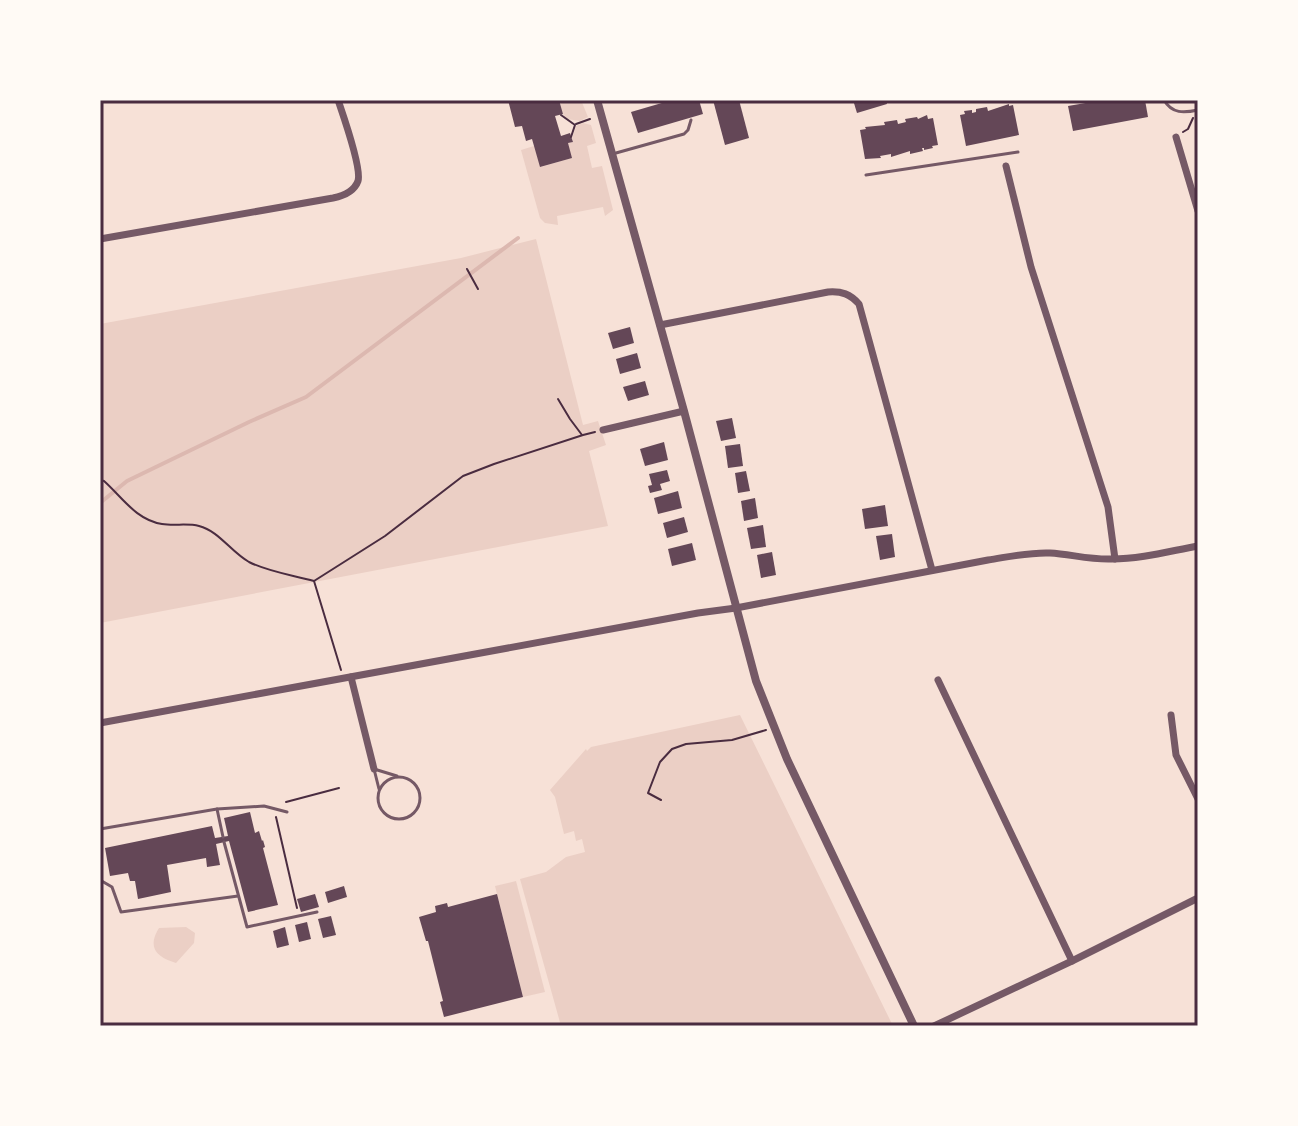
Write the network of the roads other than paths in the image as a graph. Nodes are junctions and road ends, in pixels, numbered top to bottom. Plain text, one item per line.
1 (338, 100) edge
2 (597, 100) edge
3 (1164, 100) edge
4 (1197, 111) edge
5 (691, 120) dead end
6 (1176, 137) road end
7 (1018, 152) dead end
8 (612, 154) junction
9 (1006, 166) dead end
10 (866, 175) dead end
11 (1198, 211) edge
12 (100, 239) edge
13 (660, 325) junction
14 (684, 411) junction
15 (603, 430) road end
16 (1198, 546) edge
17 (1115, 559) junction
18 (932, 570) junction
19 (736, 608) junction
20 (347, 678) junction
21 (938, 680) dead end
22 (1171, 715) dead end
23 (100, 723) edge
24 (374, 769) junction
25 (404, 778) junction
26 (379, 789) junction
27 (1198, 799) edge
28 (217, 809) junction
29 (287, 812) dead end
30 (100, 829) edge
31 (100, 880) edge
32 (238, 896) junction
33 (1198, 898) edge
34 (317, 912) dead end
35 (1072, 961) junction
36 (914, 1026) edge
37 (934, 1026) edge

1 - 12 street
2 - 8 street
3 - 4 lane
5 - 8 lane
6 - 11 street
7 - 10 lane
8 - 13 street
9 - 17 street
13 - 14 street
13 - 18 street
14 - 15 street
14 - 19 street
16 - 17 street
17 - 18 street
18 - 19 street
19 - 20 street
19 - 36 street
20 - 23 street
20 - 24 street
21 - 35 street
22 - 27 street
24 - 25 lane
24 - 26 lane
25 - 26 lane
25 - 26 lane
28 - 29 lane
28 - 30 lane
28 - 32 lane
31 - 32 lane
32 - 34 lane
33 - 35 street
35 - 37 street

